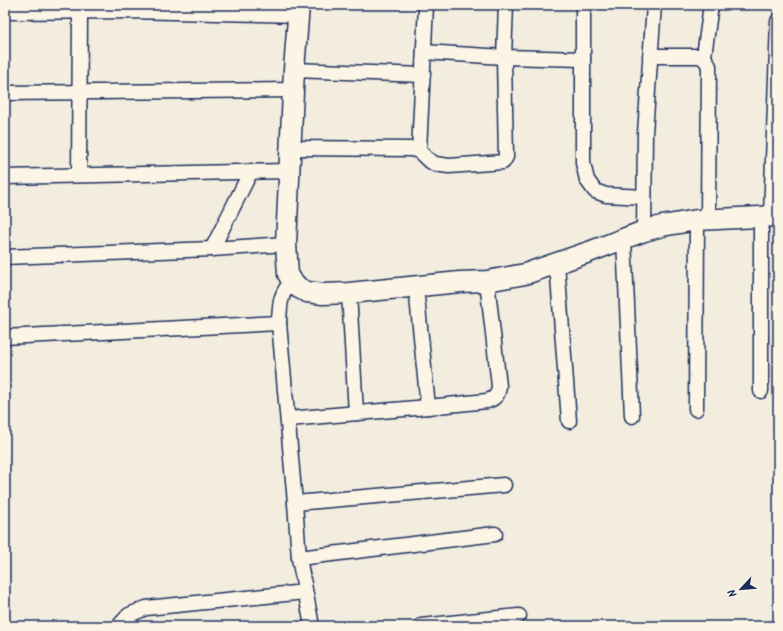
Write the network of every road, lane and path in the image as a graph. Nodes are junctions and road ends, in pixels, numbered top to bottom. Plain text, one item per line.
1 (426, 5) edge
2 (506, 5) edge
3 (583, 5) edge
4 (654, 5) edge
5 (711, 5) edge
6 (130, 8) edge
7 (298, 10) edge
8 (5, 12) edge
9 (80, 12) junction
10 (778, 21) edge
11 (424, 52) junction
12 (650, 56) junction
13 (504, 57) junction
14 (583, 59) junction
15 (705, 59) junction
16 (294, 70) junction
17 (423, 75) junction
18 (293, 90) junction
19 (79, 92) junction
20 (5, 93) edge
21 (291, 148) junction
22 (419, 151) junction
23 (251, 171) junction
24 (289, 171) junction
25 (79, 175) junction
26 (5, 177) edge
27 (644, 197) junction
28 (770, 216) edge
29 (703, 220) junction
30 (644, 231) junction
31 (624, 239) junction
32 (286, 244) junction
33 (212, 249) junction
34 (5, 257) edge
35 (557, 264) junction
36 (292, 281) junction
37 (487, 281) junction
38 (416, 287) junction
39 (348, 293) junction
40 (279, 323) junction
41 (5, 337) edge
42 (761, 391) dead end
43 (428, 407) junction
44 (696, 409) dead end
45 (356, 413) junction
46 (632, 416) dead end
47 (288, 419) junction
48 (569, 421) dead end
49 (504, 485) dead end
50 (295, 503) junction
51 (495, 534) dead end
52 (299, 558) junction
53 (305, 592) junction
54 (519, 616) dead end
55 (119, 626) edge
56 (312, 626) edge
57 (421, 626) edge

1 - 11 street
2 - 13 street
3 - 14 street
4 - 12 street
5 - 15 street
6 - 7 street
6 - 9 street
7 - 16 main road
8 - 9 street
9 - 19 street
10 - 28 street
11 - 13 street
11 - 17 street
12 - 15 street
12 - 27 street
13 - 14 street
13 - 22 street
14 - 27 street
15 - 29 street
16 - 17 street
16 - 18 main road
17 - 22 street
18 - 19 street
18 - 21 main road
19 - 20 street
19 - 25 street
21 - 22 street
21 - 24 main road
23 - 24 street
23 - 25 street
23 - 33 street
24 - 32 main road
25 - 26 street
27 - 30 street
28 - 29 main road
28 - 42 street
29 - 30 main road
29 - 44 street
30 - 31 main road
31 - 35 main road
31 - 46 street
32 - 33 street
32 - 36 main road
33 - 34 street
35 - 37 main road
35 - 48 street
36 - 39 main road
36 - 40 street
37 - 38 main road
37 - 43 street
38 - 39 main road
38 - 43 street
39 - 45 street
40 - 41 street
40 - 47 street
43 - 45 street
45 - 47 street
47 - 50 street
49 - 50 street
50 - 52 street
51 - 52 street
52 - 53 street
53 - 55 street
53 - 56 street
54 - 57 street

